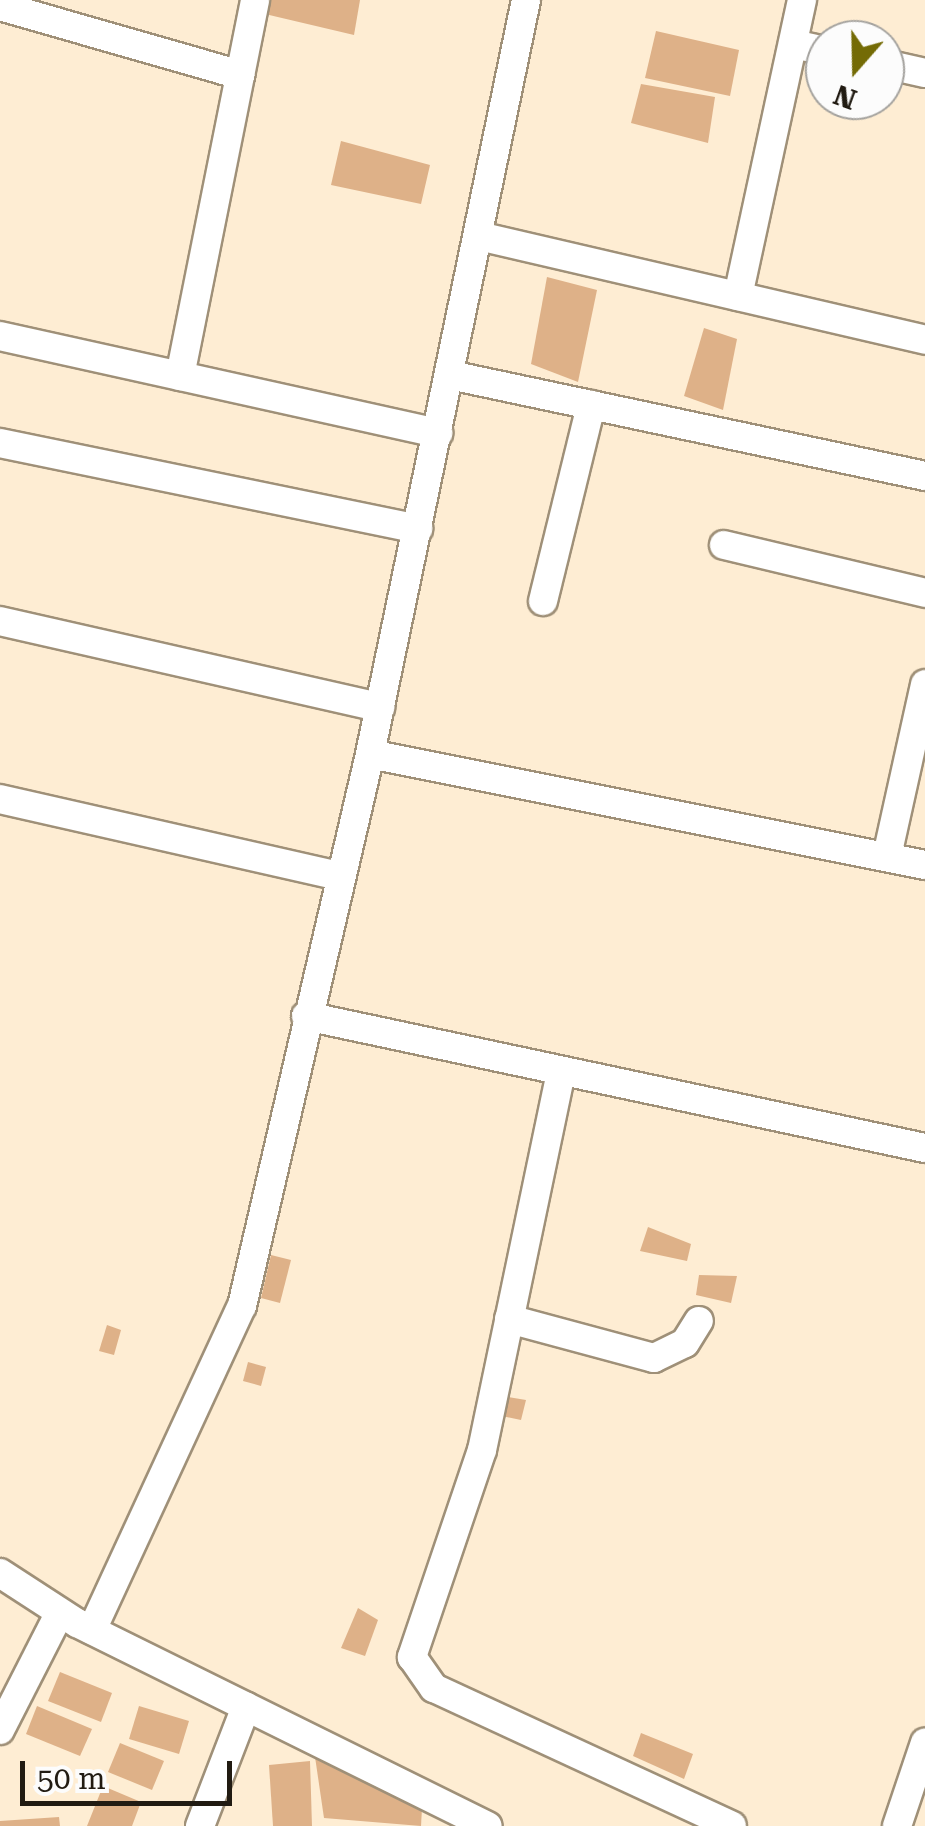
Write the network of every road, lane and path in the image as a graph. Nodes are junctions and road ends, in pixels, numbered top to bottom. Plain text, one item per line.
1 (255, 0) edge
2 (526, 0) edge
3 (802, 0) edge
4 (0, 6) edge
5 (793, 44) junction
6 (805, 47) edge
7 (240, 75) junction
8 (479, 236) junction
9 (738, 296) junction
10 (0, 336) edge
11 (925, 340) edge
12 (180, 376) junction
13 (450, 376) junction
14 (591, 405) junction
15 (438, 433) junction
16 (0, 443) edge
17 (925, 476) edge
18 (418, 529) junction
19 (724, 545) dead end
20 (925, 593) edge
21 (543, 601) dead end
22 (0, 621) edge
23 (925, 684) edge
24 (380, 707) junction
25 (370, 754) junction
26 (0, 799) edge
27 (887, 856) junction
28 (925, 865) edge
29 (340, 876) junction
30 (306, 1016) junction
31 (561, 1072) junction
32 (925, 1148) edge
33 (509, 1319) junction
34 (699, 1321) dead end
35 (0, 1573) edge
36 (60, 1614) junction
37 (92, 1630) junction
38 (246, 1707) junction
39 (0, 1730) edge
40 (925, 1742) edge
41 (444, 1816) edge
42 (200, 1826) edge
43 (488, 1826) edge
44 (732, 1826) edge
45 (897, 1826) edge

1 - 7 street
2 - 8 street
3 - 5 street
4 - 7 street
5 - 6 street
5 - 9 street
7 - 12 street
8 - 9 street
8 - 13 street
9 - 11 street
10 - 12 street
12 - 15 street
13 - 14 street
13 - 15 street
14 - 17 street
14 - 21 street
15 - 18 street
16 - 18 street
18 - 24 street
19 - 20 street
22 - 24 street
23 - 27 street
24 - 25 street
25 - 27 street
25 - 29 street
26 - 29 street
27 - 28 street
29 - 30 street
30 - 31 street
30 - 37 street
31 - 32 street
31 - 33 street
33 - 34 street
33 - 44 street
35 - 36 street
36 - 37 street
36 - 39 street
37 - 38 street
38 - 41 street
38 - 42 street
40 - 45 street
41 - 43 street

